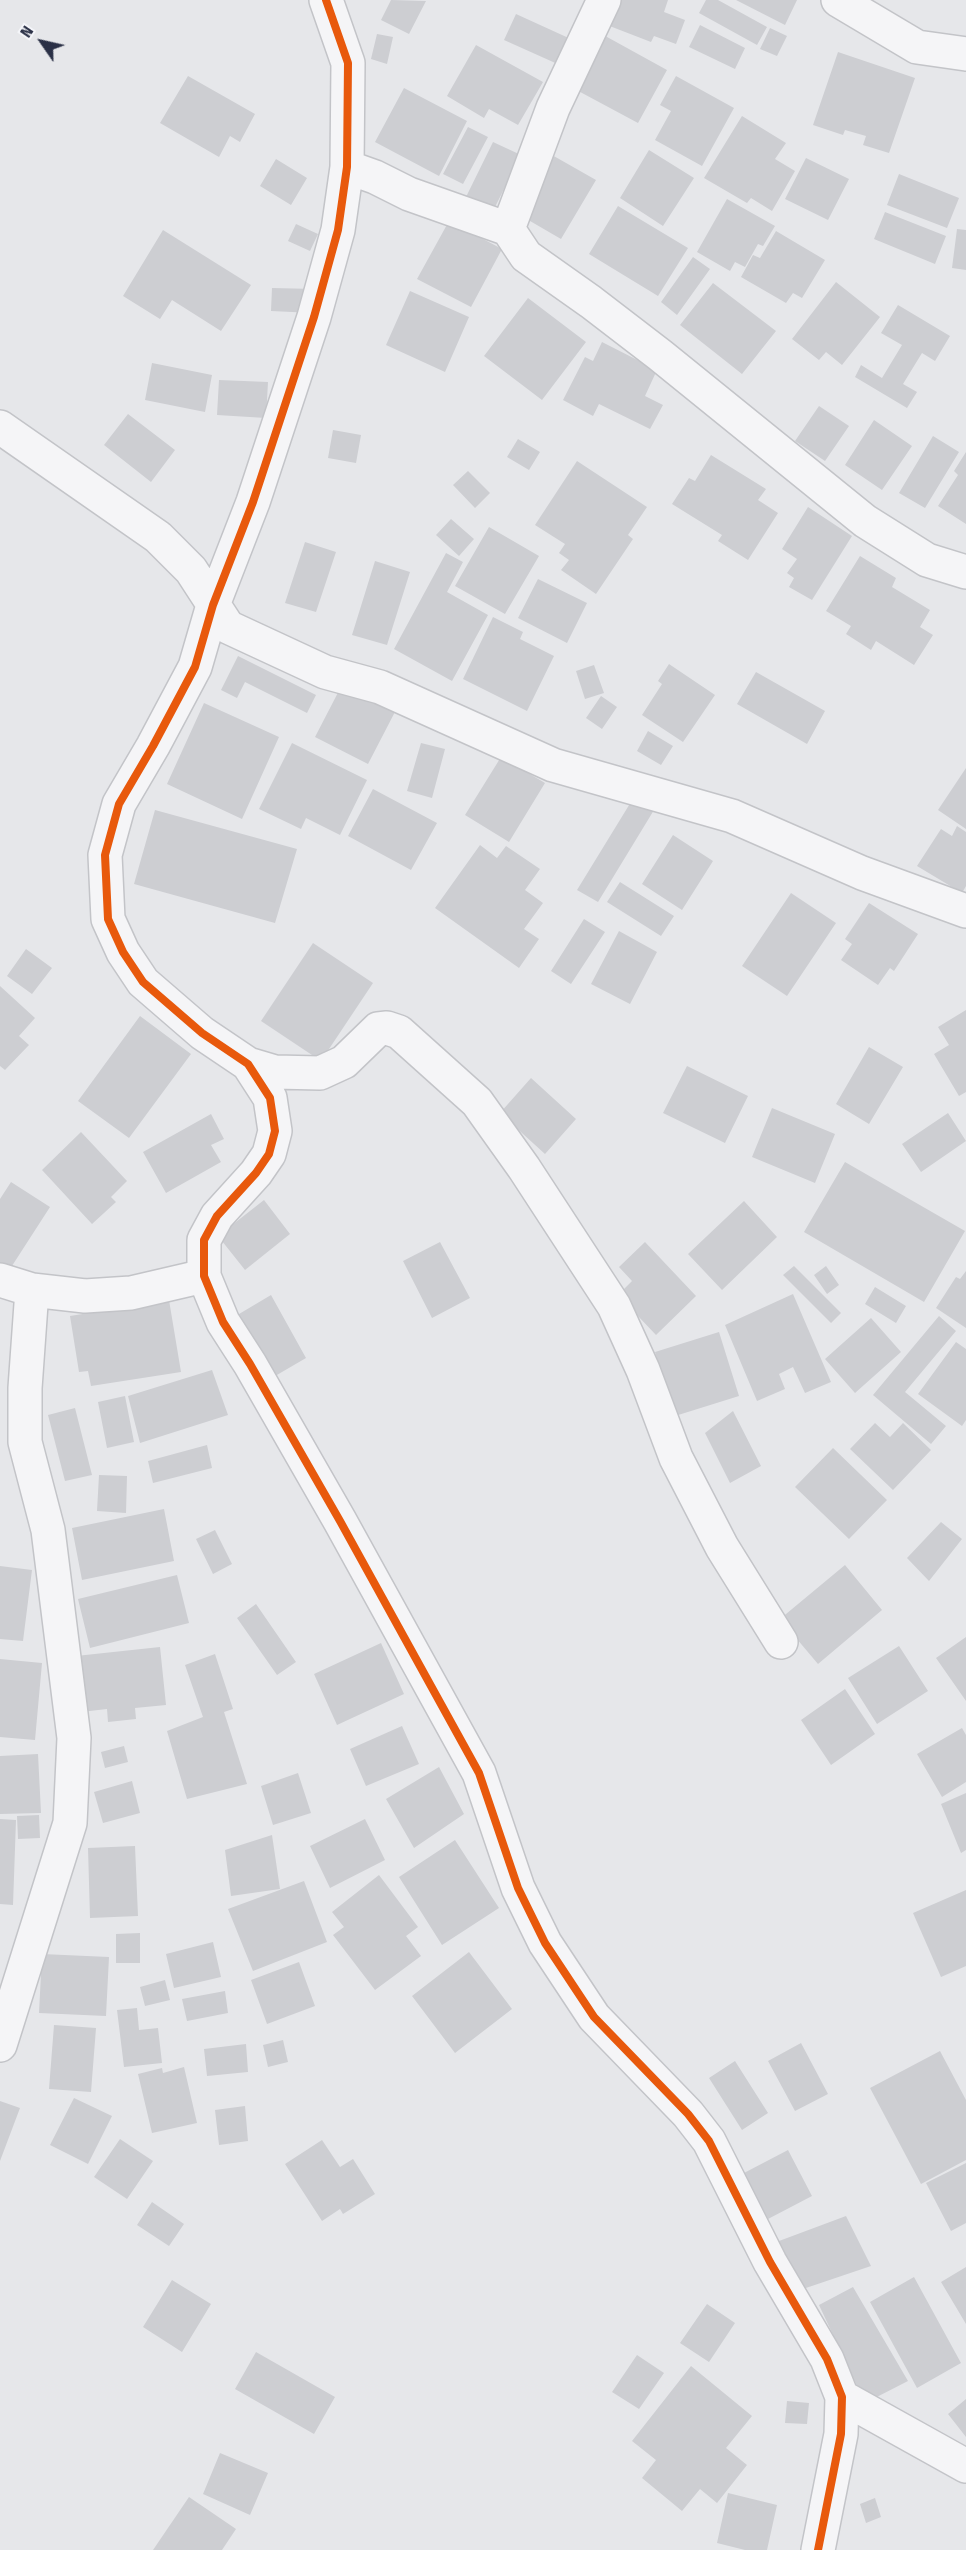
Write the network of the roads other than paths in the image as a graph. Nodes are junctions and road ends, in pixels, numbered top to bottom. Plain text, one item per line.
1 (326, 0) edge
2 (604, 0) edge
3 (838, 0) edge
4 (966, 54) edge
5 (347, 167) junction
6 (508, 229) junction
7 (0, 427) edge
8 (966, 572) edge
9 (213, 605) junction
10 (966, 911) edge
11 (248, 1064) junction
12 (204, 1276) junction
13 (0, 1280) edge
14 (32, 1290) junction
15 (781, 1642) dead end
16 (0, 2045) edge
17 (842, 2397) junction
18 (966, 2466) edge
19 (818, 2550) edge

1 - 5 street
2 - 6 street
3 - 4 street
5 - 6 street
5 - 9 street
6 - 8 street
7 - 9 street
9 - 10 street
9 - 11 street
11 - 12 street
11 - 15 street
12 - 14 street
12 - 17 street
13 - 14 street
14 - 16 street
17 - 18 street
17 - 19 street

